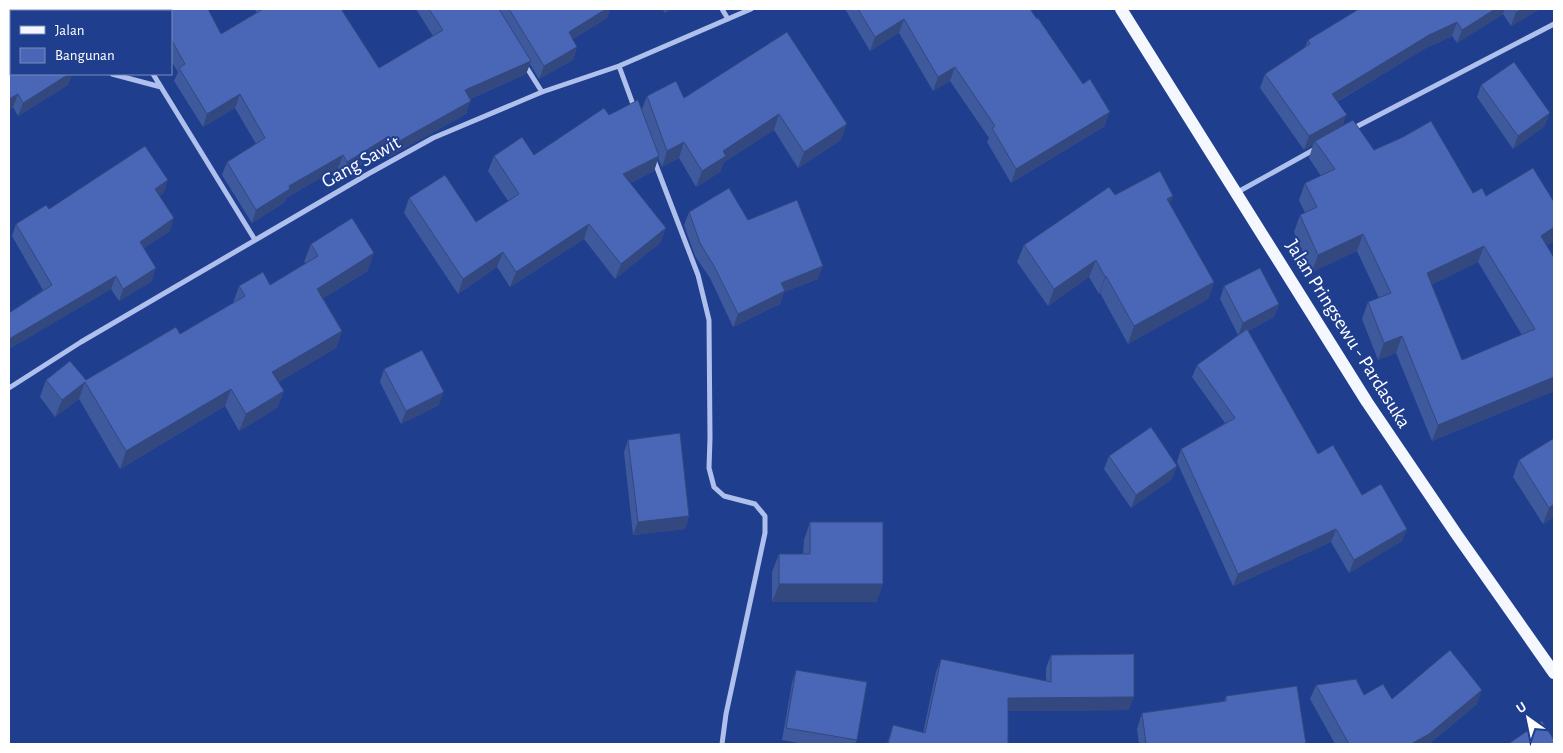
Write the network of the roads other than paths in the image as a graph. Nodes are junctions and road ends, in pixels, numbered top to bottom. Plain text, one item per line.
1 (722, 9) edge
2 (751, 9) edge
3 (1121, 9) edge
4 (728, 19) junction
5 (1554, 24) edge
6 (522, 59) edge
7 (619, 66) junction
8 (116, 75) edge
9 (154, 75) edge
10 (162, 88) junction
11 (542, 92) junction
12 (636, 111) edge
13 (1346, 132) edge
14 (1320, 146) edge
15 (653, 157) edge
16 (1236, 193) junction
17 (255, 240) junction
18 (9, 388) edge
19 (1554, 673) edge
20 (722, 744) edge

1 - 4 street
2 - 4 street, Gang Sawit
3 - 16 main road, Jalan Pringsewu - Pardasuka
4 - 7 street, Gang Sawit
5 - 13 street
6 - 11 street
7 - 11 street, Gang Sawit
7 - 12 street
8 - 10 street
9 - 10 street
10 - 17 street
11 - 17 street, Gang Sawit
14 - 16 street
15 - 20 street
16 - 19 main road, Jalan Pringsewu - Pardasuka
17 - 18 street, Gang Sawit

